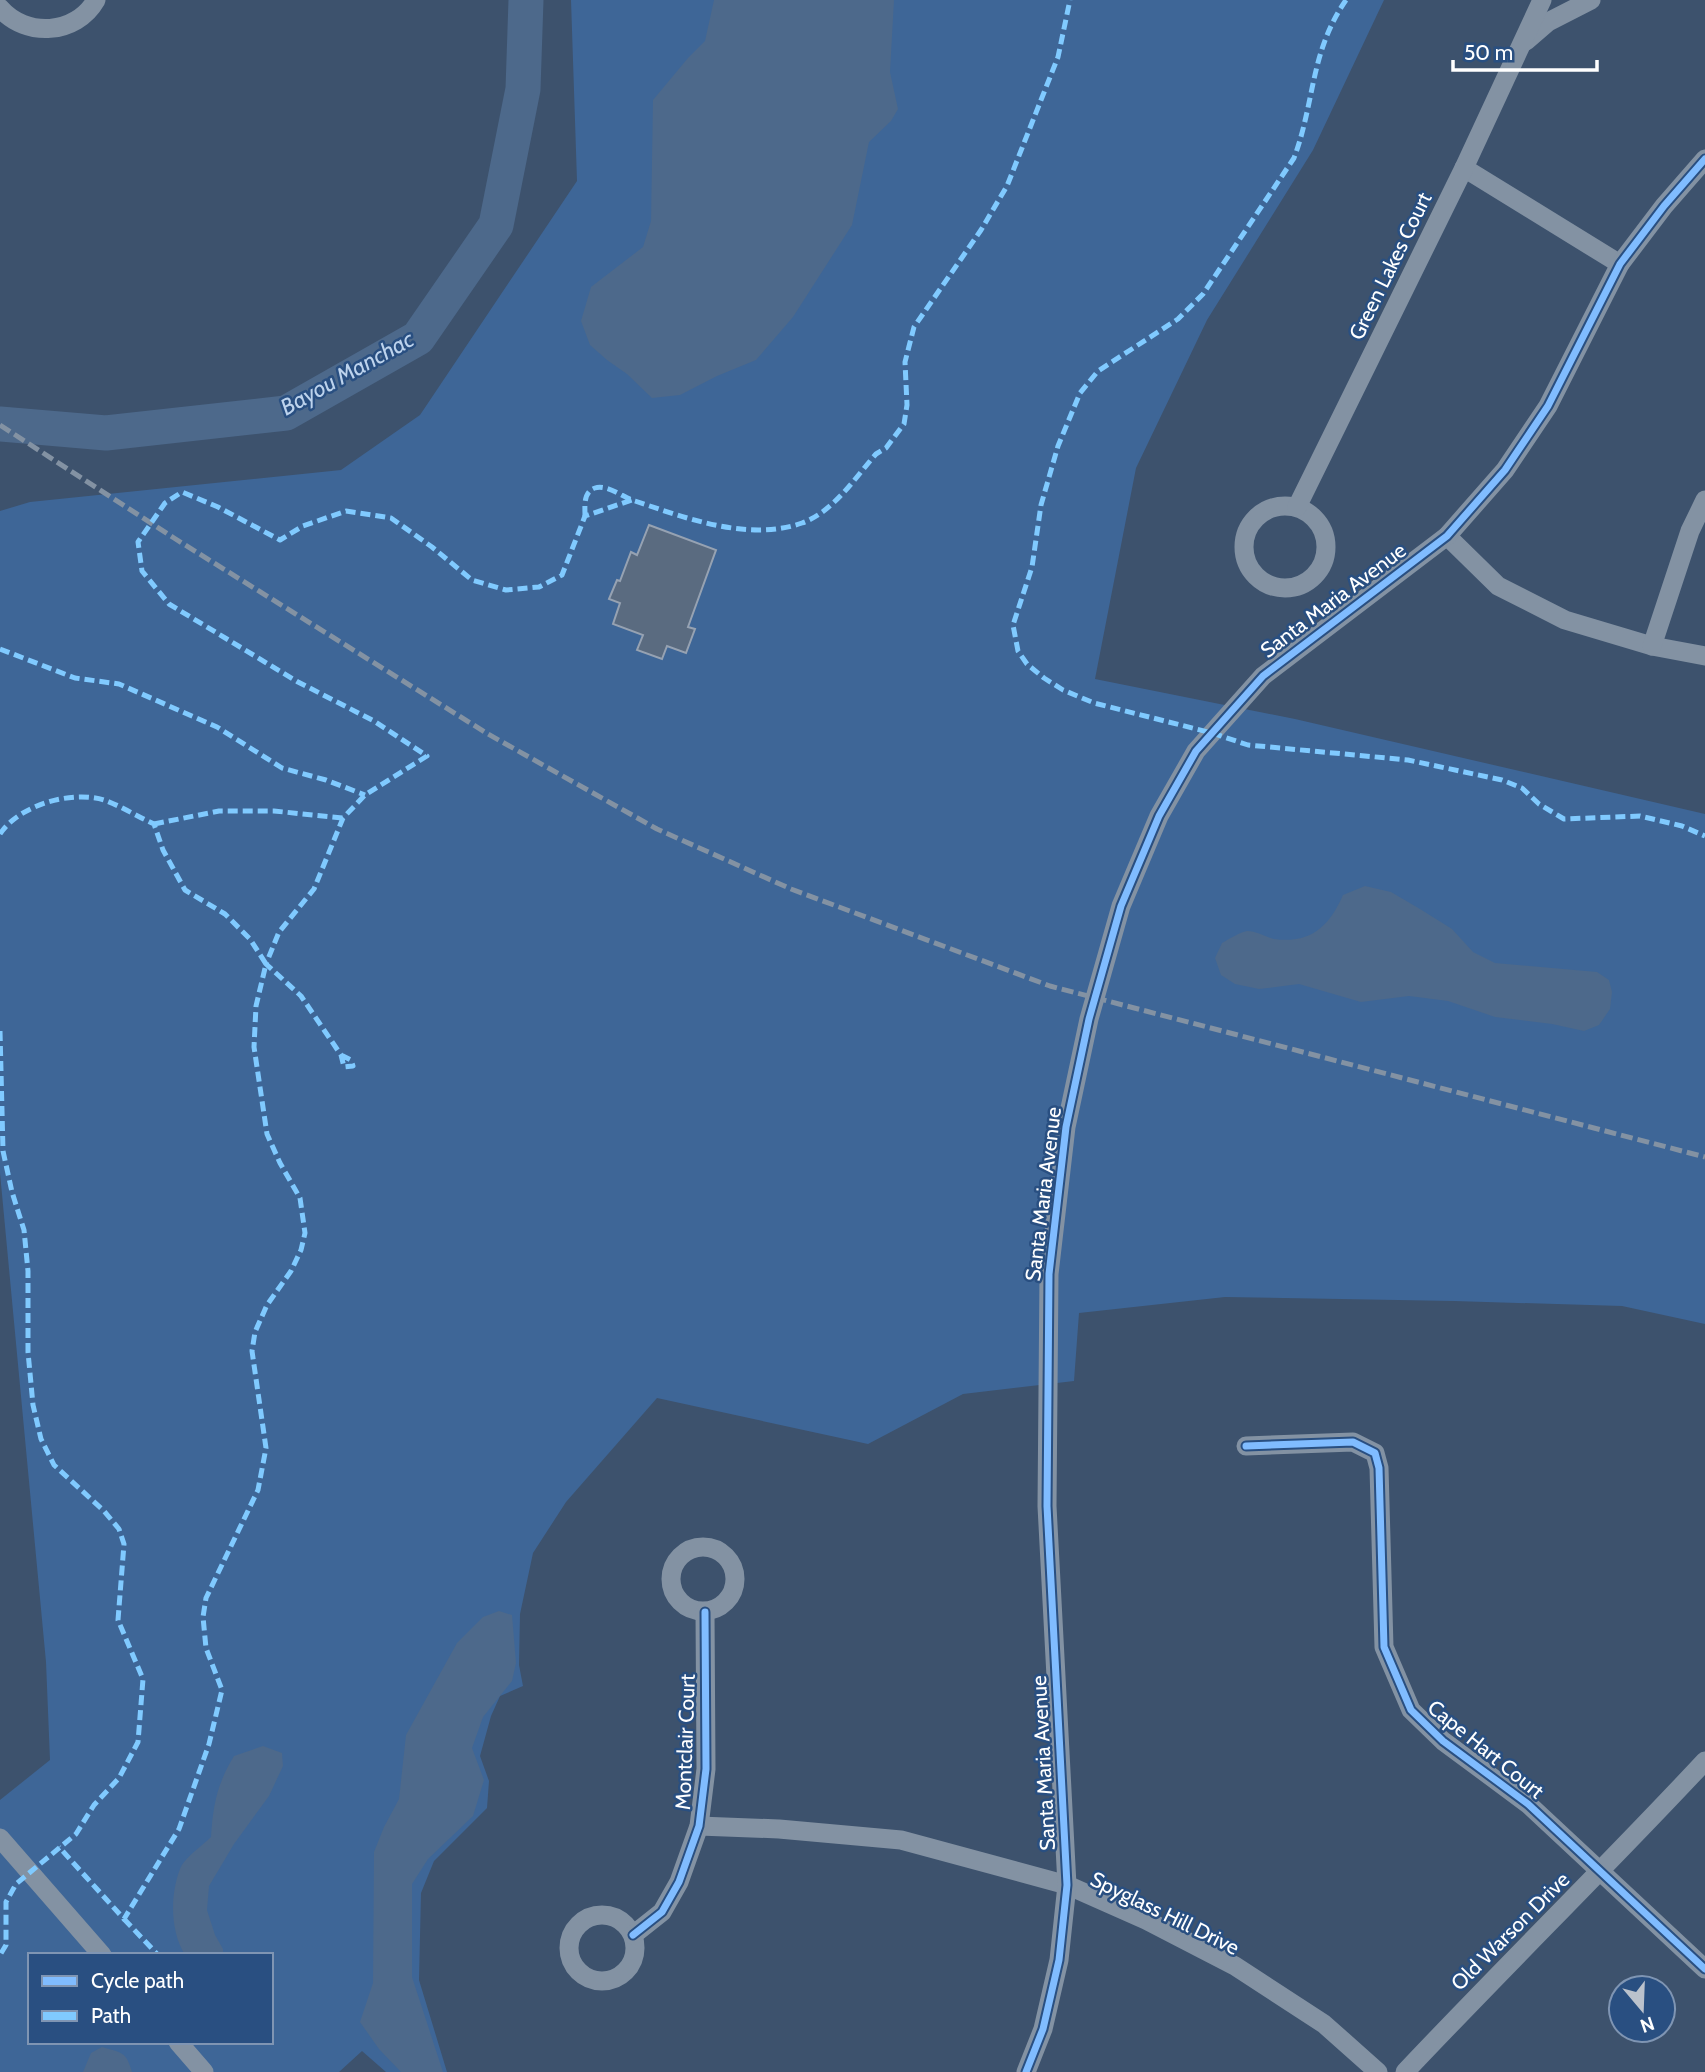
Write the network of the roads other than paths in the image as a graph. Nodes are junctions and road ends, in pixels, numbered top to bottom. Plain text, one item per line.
1 (96, 0) edge
2 (1542, 0) edge
3 (1591, 0) edge
4 (0, 8) edge
5 (1522, 44) junction
6 (1705, 159) edge
7 (1464, 168) junction
8 (1620, 264) junction
9 (1705, 500) edge
10 (1297, 507) junction
11 (1447, 536) junction
12 (1652, 646) junction
13 (1705, 656) edge
14 (1246, 1446) dead end
15 (705, 1612) dead end
16 (1705, 1760) edge
17 (699, 1826) junction
18 (0, 1838) edge
19 (1601, 1872) junction
20 (1067, 1885) junction
21 (633, 1935) dead end
22 (100, 1953) edge
23 (1705, 1969) edge
24 (180, 2044) edge
25 (204, 2072) edge
26 (1026, 2072) edge
27 (1378, 2072) edge
28 (1405, 2072) edge

1 - 4 street
2 - 5 street, Green Lakes Court
3 - 5 street, Green Lakes Court
5 - 7 street, Green Lakes Court
6 - 8 street, Santa Maria Avenue
7 - 8 street
7 - 10 street, Green Lakes Court
8 - 11 street, Santa Maria Avenue
9 - 12 street
10 - 10 street
11 - 12 street
11 - 20 street, Santa Maria Avenue
12 - 13 street
14 - 19 street, Cape Hart Court
15 - 17 street, Montclair Court
16 - 19 street, Old Warson Drive
17 - 20 street, Spyglass Hill Drive
17 - 21 street, Montclair Court
18 - 22 street
19 - 23 street, Cape Hart Court
19 - 28 street, Old Warson Drive
20 - 26 street, Santa Maria Avenue
20 - 27 street, Spyglass Hill Drive
24 - 25 street

